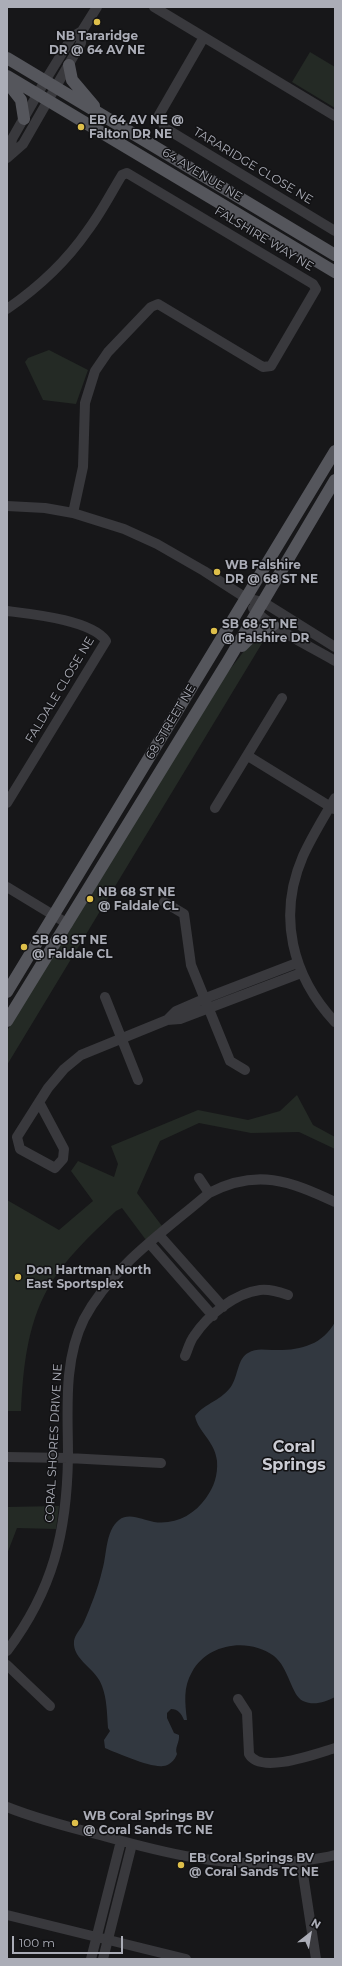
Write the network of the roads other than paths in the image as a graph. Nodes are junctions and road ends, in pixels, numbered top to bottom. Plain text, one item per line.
1 (97, 7) edge
2 (154, 7) edge
3 (82, 31) junction
4 (204, 37) junction
5 (7, 58) edge
6 (69, 65) junction
7 (7, 76) edge
8 (7, 82) edge
9 (50, 84) junction
10 (43, 98) junction
11 (335, 116) edge
12 (105, 117) junction
13 (24, 119) junction
14 (8, 156) edge
15 (335, 231) edge
16 (335, 255) edge
17 (335, 272) edge
18 (7, 309) edge
19 (335, 451) edge
20 (335, 480) edge
21 (7, 506) edge
22 (73, 513) junction
23 (246, 598) junction
24 (259, 607) junction
25 (7, 611) edge
26 (273, 625) junction
27 (335, 647) edge
28 (335, 661) edge
29 (228, 662) junction
30 (282, 698) dead end
31 (248, 756) junction
32 (7, 803) edge
33 (333, 805) edge
34 (215, 808) dead end
35 (7, 887) edge
36 (164, 902) dead end
37 (54, 916) junction
38 (68, 924) junction
39 (299, 968) junction
40 (7, 992) edge
41 (105, 997) dead end
42 (208, 1003) junction
43 (7, 1021) edge
44 (335, 1022) edge
45 (122, 1037) junction
46 (245, 1070) dead end
47 (138, 1080) dead end
48 (39, 1102) junction
49 (199, 1178) dead end
50 (209, 1194) junction
51 (335, 1202) edge
52 (160, 1236) junction
53 (150, 1244) junction
54 (288, 1295) dead end
55 (223, 1307) junction
56 (213, 1316) junction
57 (185, 1356) dead end
58 (7, 1457) edge
59 (68, 1458) junction
60 (161, 1463) dead end
61 (7, 1652) edge
62 (7, 1665) edge
63 (238, 1699) dead end
64 (50, 1706) dead end
65 (335, 1748) edge
66 (7, 1807) edge
67 (120, 1841) junction
68 (132, 1844) junction
69 (335, 1855) edge
70 (301, 1861) junction
71 (8, 1918) edge
72 (97, 1937) junction
73 (108, 1939) junction
74 (91, 1959) edge
75 (104, 1959) edge
76 (186, 1959) edge
77 (316, 1959) edge

1 - 3 street
2 - 4 street
3 - 6 street
3 - 9 street
4 - 11 street
4 - 15 street, TARARIDGE CLOSE NE
5 - 9 main road, 64 AVENUE NE
6 - 9 street
6 - 12 main road
7 - 10 main road, 64 AVENUE NE
8 - 13 main road
9 - 10 street
9 - 12 main road, 64 AVENUE NE
10 - 13 street
10 - 14 street
10 - 17 main road, 64 AVENUE NE
12 - 16 main road, 64 AVENUE NE
13 - 14 street
18 - 22 street, FALSHIRE WAY NE
19 - 23 main road, 68 STREET NE
20 - 24 main road, 68 STREET NE
21 - 22 street
22 - 23 street
23 - 24 street
23 - 37 main road, 68 STREET NE
24 - 26 street
24 - 27 street
24 - 29 main road, 68 STREET NE
25 - 32 street, FALDALE CLOSE NE
26 - 28 street
26 - 29 main road
29 - 38 main road, 68 STREET NE
30 - 31 street
31 - 33 street
31 - 34 street
33 - 39 street
35 - 37 street
36 - 42 street
37 - 38 street
37 - 40 main road, 68 STREET NE
38 - 43 main road, 68 STREET NE
39 - 42 street
39 - 44 street
41 - 45 street
42 - 45 street
42 - 46 street
45 - 47 street
45 - 48 street
48 - 48 street
49 - 50 street
50 - 51 street, CORAL SHORES DRIVE NE
50 - 52 street, CORAL SHORES DRIVE NE
52 - 53 street, CORAL SHORES DRIVE NE
52 - 55 street
53 - 56 street
53 - 59 street, CORAL SHORES DRIVE NE
54 - 55 street
55 - 56 street
56 - 57 street
58 - 59 street
59 - 60 street
59 - 61 street, CORAL SHORES DRIVE NE
62 - 64 street
63 - 65 street
66 - 67 street
67 - 68 street
67 - 72 street
68 - 70 street
68 - 73 street
69 - 70 street
70 - 77 street
71 - 72 street
72 - 73 street
72 - 74 street
73 - 75 street
73 - 76 street

